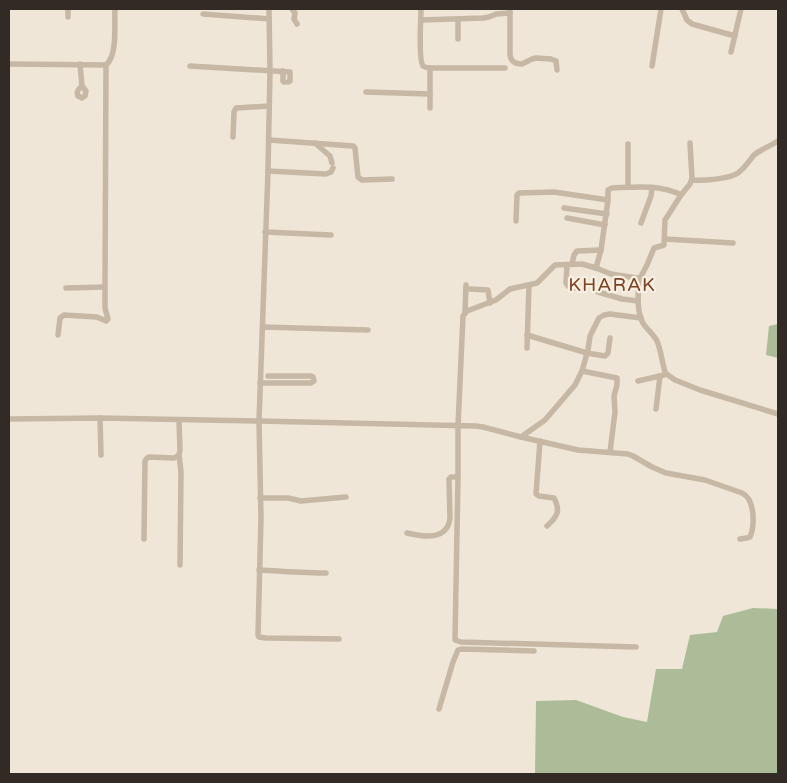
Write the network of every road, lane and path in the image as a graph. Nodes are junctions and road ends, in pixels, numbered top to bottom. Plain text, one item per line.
1 (68, 9) edge
2 (115, 9) edge
3 (269, 9) edge
4 (274, 9) edge
5 (292, 9) edge
6 (421, 9) edge
7 (661, 9) edge
8 (682, 9) edge
9 (741, 9) edge
10 (510, 11) edge
11 (203, 14) dead end
12 (68, 17) dead end
13 (458, 18) junction
14 (269, 19) junction
15 (421, 20) junction
16 (297, 24) dead end
17 (735, 36) junction
18 (458, 39) dead end
19 (730, 52) dead end
20 (9, 64) edge
21 (80, 64) junction
22 (106, 65) junction
23 (190, 66) dead end
24 (652, 66) dead end
25 (430, 68) junction
26 (505, 68) dead end
27 (270, 70) junction
28 (557, 70) dead end
29 (286, 82) dead end
30 (82, 86) dead end
31 (366, 92) dead end
32 (430, 94) junction
33 (269, 106) junction
34 (430, 108) dead end
35 (233, 137) dead end
36 (269, 140) junction
37 (778, 142) edge
38 (315, 143) junction
39 (690, 143) dead end
40 (628, 144) dead end
41 (268, 171) junction
42 (392, 179) dead end
43 (692, 180) junction
44 (628, 187) junction
45 (652, 188) junction
46 (681, 195) junction
47 (608, 200) junction
48 (564, 208) dead end
49 (607, 214) junction
50 (567, 218) dead end
51 (516, 221) dead end
52 (640, 223) dead end
53 (605, 225) junction
54 (265, 232) junction
55 (331, 235) dead end
56 (665, 239) junction
57 (733, 242) dead end
58 (601, 250) junction
59 (569, 264) junction
60 (596, 268) junction
61 (638, 280) junction
62 (529, 285) junction
63 (105, 287) junction
64 (66, 288) dead end
65 (574, 288) dead end
66 (598, 292) dead end
67 (638, 302) junction
68 (490, 303) junction
69 (465, 312) junction
70 (641, 318) junction
71 (263, 327) junction
72 (368, 330) dead end
73 (58, 334) dead end
74 (527, 335) junction
75 (610, 338) dead end
76 (526, 348) dead end
77 (587, 352) junction
78 (582, 371) junction
79 (662, 375) junction
80 (268, 376) dead end
81 (638, 381) dead end
82 (260, 383) junction
83 (656, 409) dead end
84 (778, 414) edge
85 (100, 418) junction
86 (9, 419) edge
87 (179, 420) junction
88 (259, 420) junction
89 (458, 426) junction
90 (521, 437) junction
91 (540, 442) junction
92 (610, 452) junction
93 (101, 455) dead end
94 (179, 455) junction
95 (458, 477) junction
96 (346, 497) dead end
97 (260, 498) junction
98 (547, 526) dead end
99 (407, 534) dead end
100 (144, 539) dead end
101 (740, 539) dead end
102 (180, 565) dead end
103 (259, 570) junction
104 (326, 573) dead end
105 (339, 639) dead end
106 (636, 647) dead end
107 (534, 651) dead end
108 (439, 709) dead end

1 - 12 street
2 - 22 street
3 - 4 street
3 - 14 street
5 - 16 street
6 - 15 street
7 - 24 street
8 - 17 street
9 - 17 street
10 - 13 street
10 - 28 street
11 - 14 street
13 - 15 street
13 - 18 street
14 - 27 street
15 - 25 street
17 - 19 street
20 - 21 street
21 - 22 street
21 - 30 street
22 - 63 street
23 - 27 street
25 - 26 street
25 - 32 street
27 - 29 street
27 - 33 street
31 - 32 street
32 - 34 street
33 - 35 street
33 - 36 street
36 - 38 street
36 - 41 street
37 - 43 street
38 - 41 street
38 - 42 street
39 - 43 street
40 - 44 street
41 - 54 street
43 - 46 street
44 - 45 street
44 - 47 street
45 - 46 street
45 - 52 street
46 - 56 street
47 - 49 street
47 - 51 street
48 - 49 street
49 - 53 street
50 - 53 street
53 - 58 street
54 - 55 street
54 - 71 street
56 - 57 street
56 - 61 street
58 - 59 street
58 - 60 street
59 - 60 street
59 - 62 street
59 - 65 street
60 - 61 street
61 - 67 street
62 - 68 street
62 - 74 street
63 - 64 street
63 - 73 street
66 - 67 street
67 - 70 street
68 - 69 street
68 - 69 street
69 - 89 street
70 - 77 street
70 - 79 street
71 - 72 street
71 - 82 street
74 - 76 street
74 - 77 street
75 - 77 street
77 - 78 street
78 - 90 street
78 - 92 street
79 - 81 street
79 - 83 street
79 - 84 street
80 - 82 street
82 - 88 street
85 - 86 street
85 - 87 street
85 - 93 street
87 - 88 street
87 - 94 street
88 - 89 street
88 - 97 street
89 - 90 street
89 - 95 street
90 - 91 street
91 - 92 street
91 - 98 street
92 - 101 street
94 - 100 street
94 - 102 street
95 - 99 street
95 - 106 street
96 - 97 street
97 - 103 street
103 - 104 street
103 - 105 street
107 - 108 street

